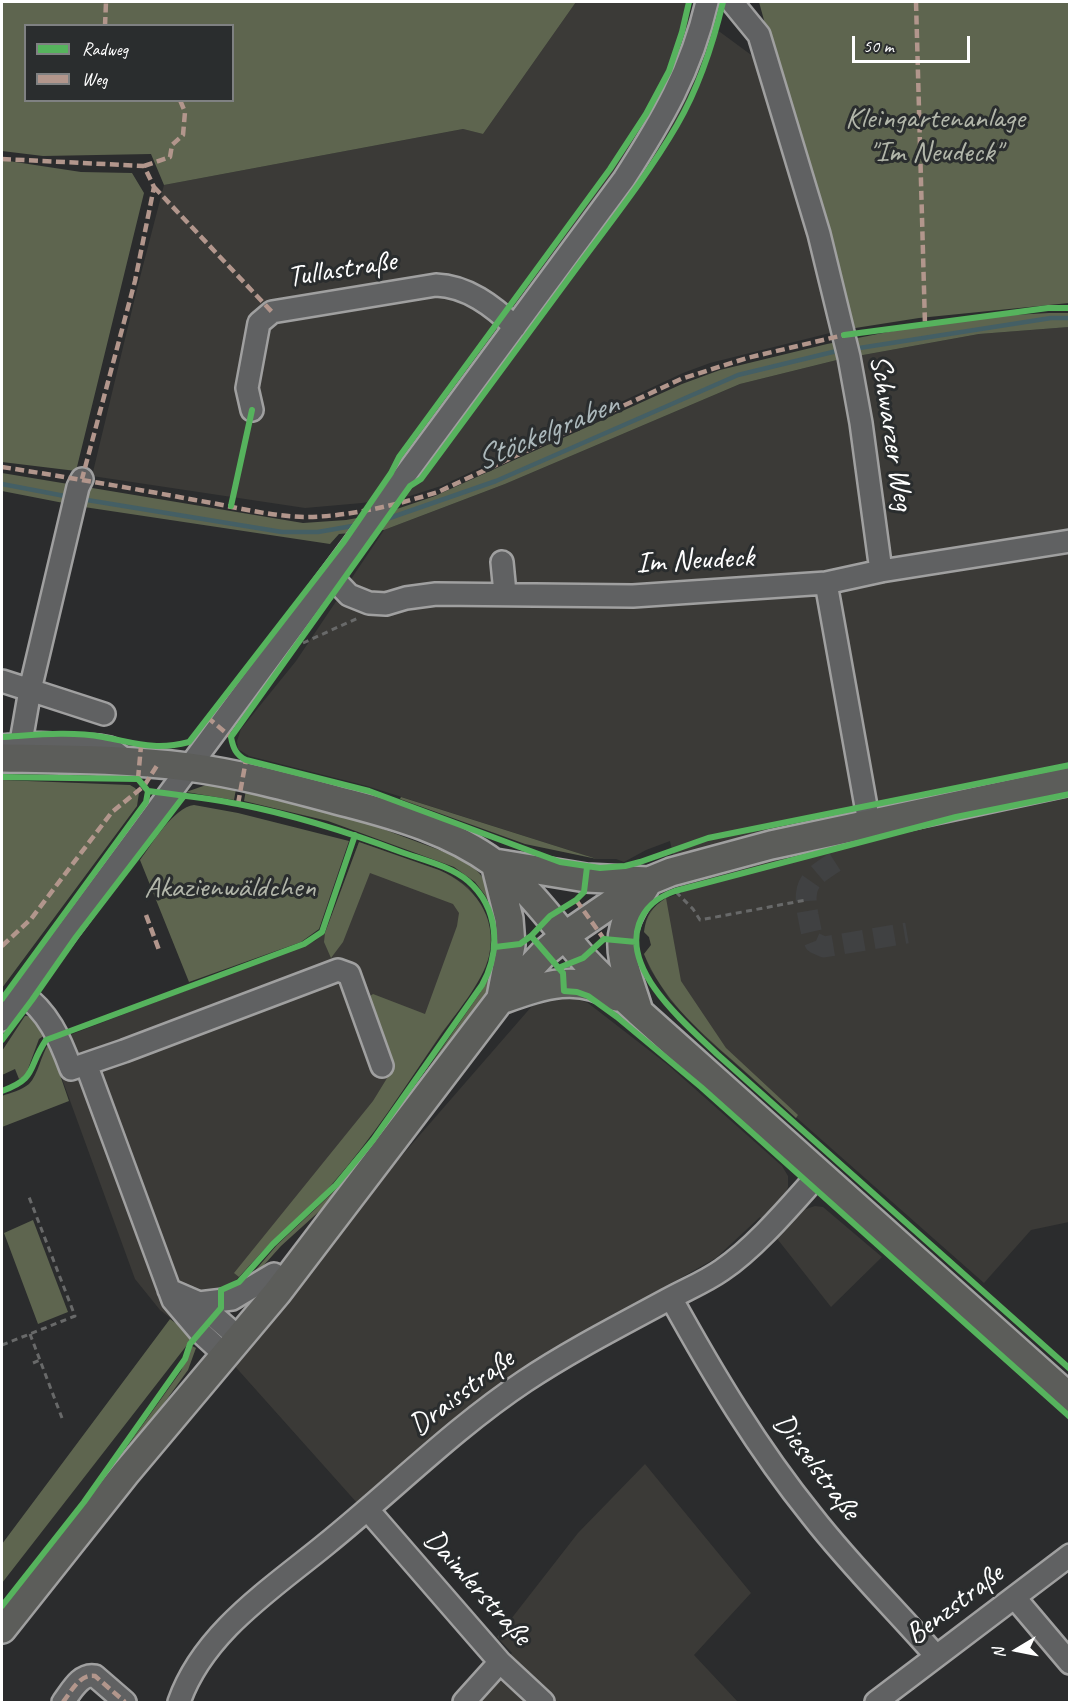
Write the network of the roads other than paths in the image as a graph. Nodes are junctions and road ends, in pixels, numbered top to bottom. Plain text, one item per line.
1 (707, 2) edge
2 (732, 2) edge
3 (515, 327) junction
4 (252, 410) dead end
5 (78, 490) dead end
6 (1070, 541) edge
7 (502, 562) dead end
8 (881, 571) junction
9 (330, 576) junction
10 (826, 583) junction
11 (504, 593) junction
12 (2, 681) edge
13 (30, 690) junction
14 (104, 714) dead end
15 (10, 755) edge
16 (190, 767) junction
17 (1070, 782) edge
18 (869, 823) junction
19 (495, 863) junction
20 (649, 881) junction
21 (566, 935) junction
22 (21, 993) junction
23 (500, 1000) junction
24 (640, 1013) junction
25 (2, 1020) edge
26 (86, 1064) junction
27 (382, 1066) dead end
28 (366, 1174) junction
29 (819, 1174) junction
30 (274, 1274) junction
31 (169, 1290) junction
32 (671, 1298) junction
33 (199, 1304) junction
34 (226, 1342) junction
35 (1070, 1398) edge
36 (368, 1510) junction
37 (1070, 1555) edge
38 (1015, 1598) junction
39 (2, 1629) edge
40 (936, 1656) junction
41 (500, 1662) junction
42 (1070, 1664) edge
43 (63, 1702) edge
44 (125, 1702) edge
45 (179, 1702) edge
46 (464, 1702) edge
47 (543, 1702) edge
48 (878, 1702) edge

1 - 3 street
2 - 8 street, Schwarzer Weg
3 - 4 street, Tullastraße
3 - 9 street
5 - 13 street
6 - 8 street, Im Neudeck
7 - 11 street
8 - 10 street, Im Neudeck
9 - 11 street, Im Neudeck
9 - 16 street
10 - 11 street, Im Neudeck
10 - 18 street
12 - 13 street
13 - 14 street
13 - 15 street
15 - 16 main road
16 - 19 main road
16 - 22 street
17 - 18 main road
18 - 20 main road
19 - 20 main road
19 - 21 main road
19 - 23 main road
20 - 21 main road
20 - 24 main road
21 - 23 main road
21 - 24 main road
22 - 25 street
22 - 26 street
23 - 24 main road
23 - 28 main road
24 - 29 main road
26 - 27 street
26 - 31 street
28 - 30 main road
28 - 34 main road
29 - 32 street, Draisstraße
29 - 35 main road
30 - 33 street
30 - 34 main road
31 - 33 street
31 - 34 street
32 - 36 street, Draisstraße
32 - 40 street, Dieselstraße
33 - 34 street
34 - 39 main road
36 - 41 street, Daimlerstraße
36 - 45 street, Draisstraße
37 - 38 street, Benzstraße
38 - 40 street, Benzstraße
38 - 42 street
40 - 48 street, Benzstraße
41 - 46 street
41 - 47 street, Daimlerstraße
43 - 44 street

